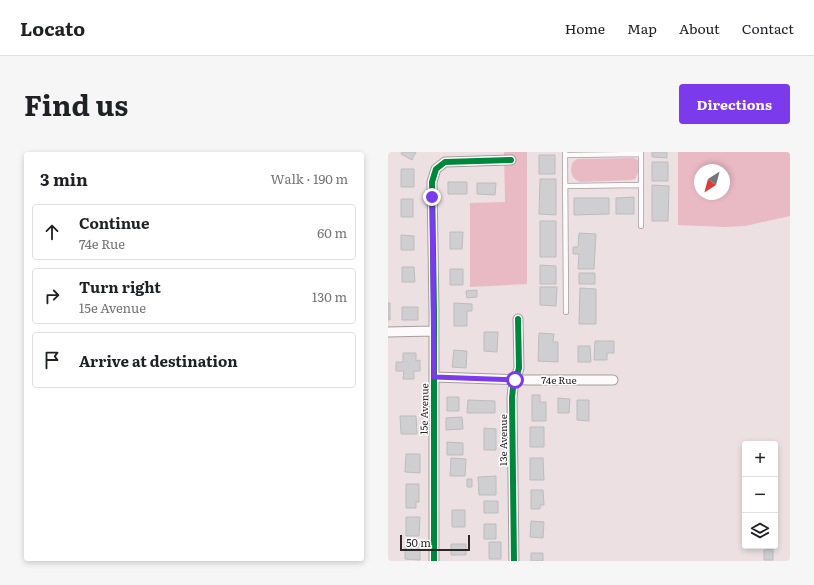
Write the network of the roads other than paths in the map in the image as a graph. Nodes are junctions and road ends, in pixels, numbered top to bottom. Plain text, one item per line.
1 (641, 153) edge
2 (565, 154) edge
3 (511, 160) dead end
4 (641, 185) junction
5 (566, 186) junction
6 (641, 226) dead end
7 (566, 312) dead end
8 (518, 319) dead end
9 (433, 331) junction
10 (388, 332) edge
11 (434, 377) junction
12 (515, 380) junction
13 (613, 380) dead end
14 (434, 561) edge
15 (514, 561) edge

1 - 2 lane
1 - 4 lane
2 - 5 lane
3 - 9 street, 15e Avenue
4 - 5 lane
4 - 6 lane
5 - 7 lane
8 - 12 street, 13e Avenue
9 - 10 street
9 - 11 street, 15e Avenue
11 - 12 street, 74e Rue
11 - 14 street, 15e Avenue
12 - 13 street, 74e Rue
12 - 15 street, 13e Avenue

